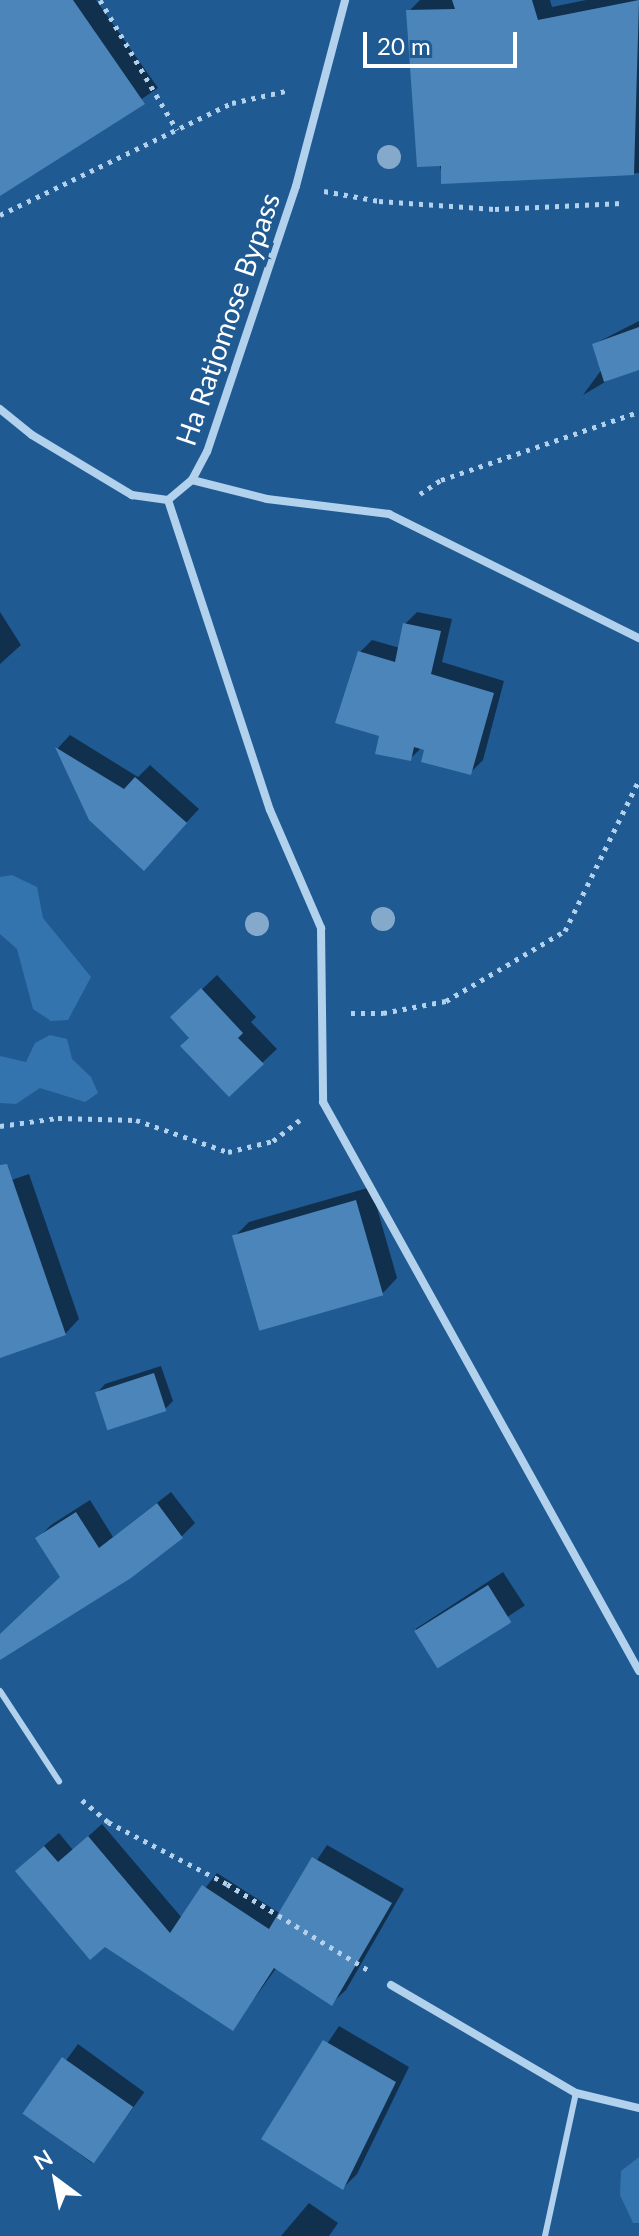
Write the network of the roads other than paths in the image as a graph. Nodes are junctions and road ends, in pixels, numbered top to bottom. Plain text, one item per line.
1 (345, 0) edge
2 (0, 409) edge
3 (192, 480) junction
4 (168, 500) junction
5 (639, 638) edge
6 (639, 1671) edge
7 (0, 1691) edge
8 (59, 1781) road end
9 (391, 1985) road end
10 (576, 2093) junction
11 (639, 2108) edge
12 (545, 2236) edge

1 - 3 street, Ha Ratjomose Bypass
2 - 4 street
3 - 4 street, Ha Ratjomose Bypass
3 - 5 street
4 - 6 street
7 - 8 lane
9 - 10 street
10 - 11 street
10 - 12 lane

